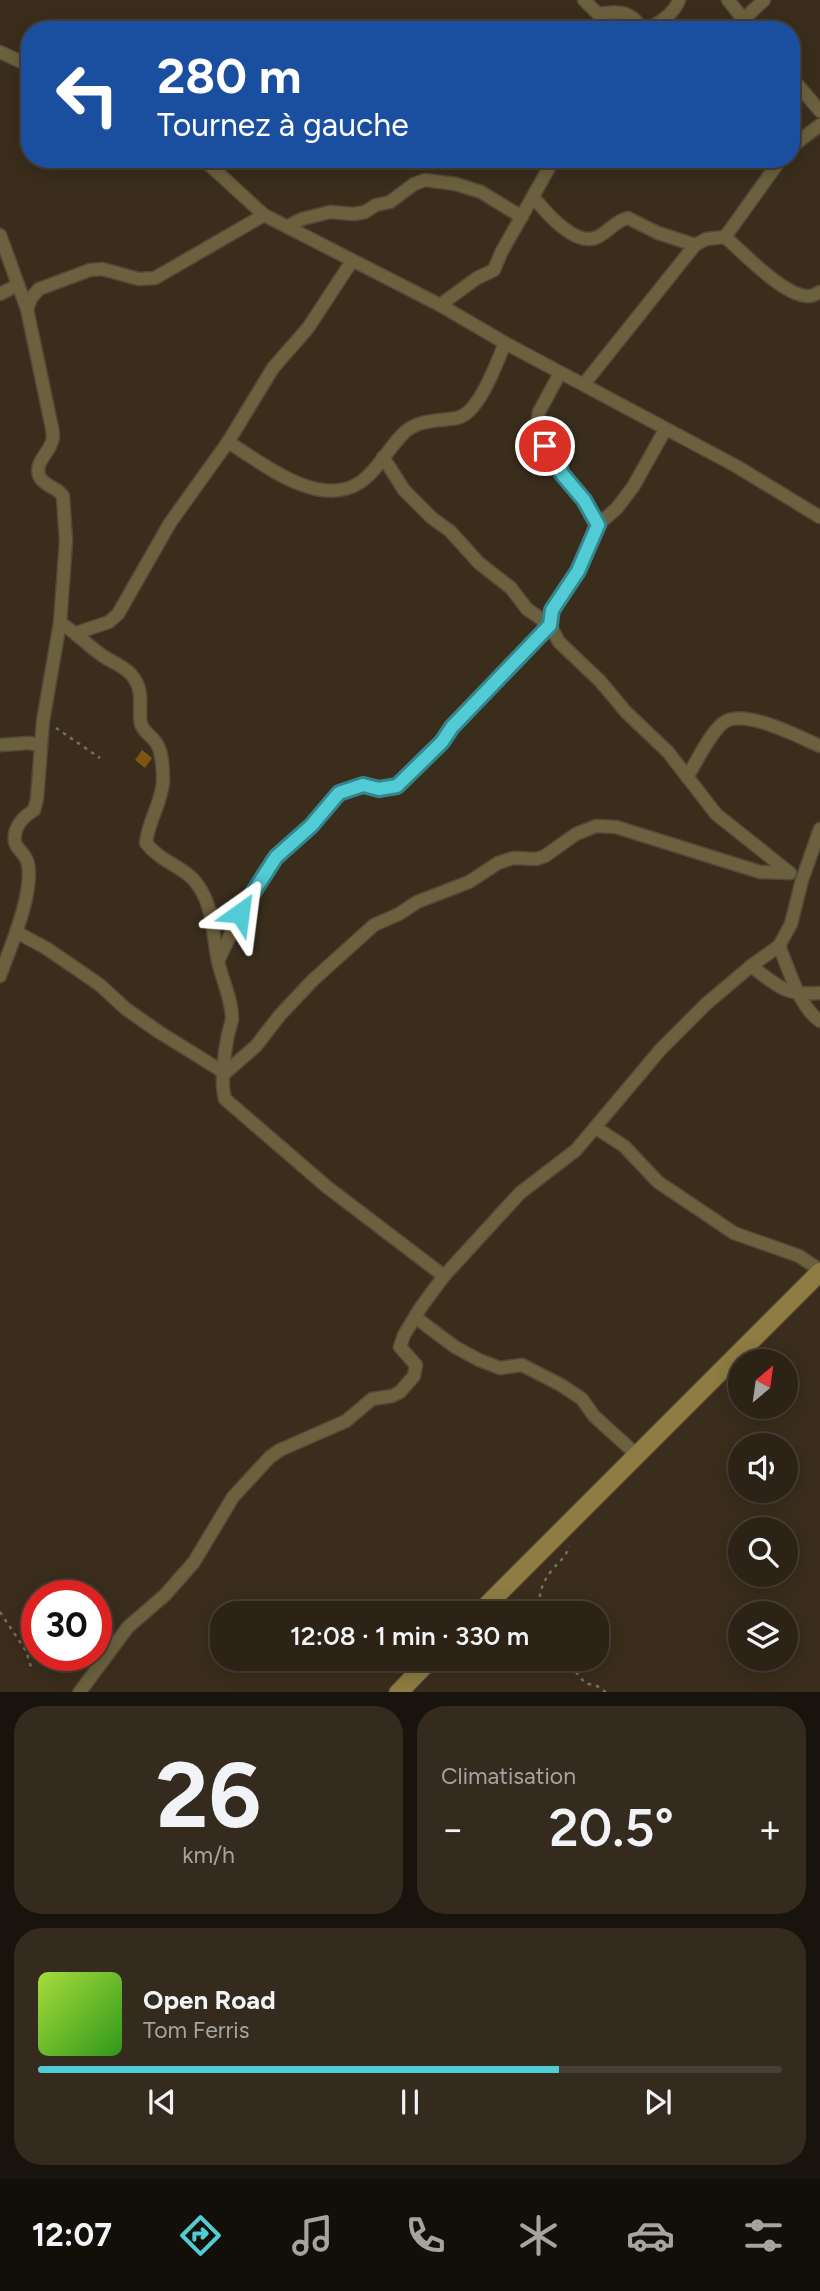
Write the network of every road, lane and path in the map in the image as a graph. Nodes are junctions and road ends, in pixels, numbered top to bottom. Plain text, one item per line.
1 (584, 0) edge
2 (679, 0) edge
3 (727, 0) edge
4 (764, 0) edge
5 (636, 21) edge
6 (661, 21) edge
7 (745, 21) edge
8 (751, 21) edge
9 (0, 52) edge
10 (21, 62) edge
11 (800, 88) edge
12 (820, 111) edge
13 (820, 125) edge
14 (800, 140) edge
15 (213, 168) edge
16 (549, 168) edge
17 (775, 168) edge
18 (534, 198) junction
19 (264, 215) junction
20 (522, 217) junction
21 (288, 226) junction
22 (0, 235) edge
23 (725, 237) junction
24 (695, 245) junction
25 (352, 261) junction
26 (18, 285) junction
27 (820, 292) edge
28 (0, 294) edge
29 (440, 305) junction
30 (27, 309) junction
31 (505, 343) junction
32 (560, 373) junction
33 (584, 384) junction
34 (665, 430) junction
35 (228, 442) junction
36 (383, 457) junction
37 (820, 517) edge
38 (598, 525) junction
39 (60, 623) junction
40 (550, 625) junction
41 (76, 633) junction
42 (43, 721) junction
43 (0, 745) edge
44 (40, 745) junction
45 (820, 746) edge
46 (100, 758) dead end
47 (687, 777) junction
48 (820, 830) edge
49 (790, 873) junction
50 (802, 880) junction
51 (16, 932) junction
52 (779, 946) junction
53 (218, 962) junction
54 (751, 966) junction
55 (0, 976) edge
56 (820, 993) edge
57 (799, 995) junction
58 (820, 1021) edge
59 (225, 1073) junction
60 (596, 1128) junction
61 (820, 1271) edge
62 (444, 1276) junction
63 (415, 1317) junction
64 (637, 1455) junction
65 (561, 1531) junction
66 (491, 1601) edge
67 (538, 1601) edge
68 (0, 1612) edge
69 (21, 1644) edge
70 (420, 1671) edge
71 (575, 1671) edge
72 (79, 1692) edge
73 (398, 1692) edge
74 (607, 1692) edge

1 - 5 street
2 - 6 street
3 - 7 street
4 - 8 street
9 - 10 street
11 - 12 street
13 - 14 street
15 - 19 street
16 - 18 street
17 - 23 street
18 - 20 street
18 - 24 street
19 - 21 street
19 - 30 street
20 - 21 street
20 - 29 street
21 - 25 street
22 - 26 street
23 - 24 street
23 - 27 street
24 - 33 street
25 - 29 street
25 - 35 street
26 - 28 street
26 - 30 street
29 - 31 street
30 - 39 street
31 - 32 street
31 - 36 street
32 - 33 street
32 - 38 street
33 - 34 street
34 - 37 street
34 - 38 street
35 - 36 street
35 - 41 street
36 - 40 street
38 - 40 street
39 - 41 street
39 - 42 street
40 - 47 street
40 - 53 street
41 - 53 street
42 - 44 street
42 - 46 path
43 - 44 street
44 - 51 street
45 - 47 street
47 - 49 street
48 - 50 street
49 - 50 street
49 - 59 street
50 - 52 street
51 - 55 street
51 - 59 street
52 - 54 street
52 - 57 street
53 - 59 street
54 - 57 street
54 - 60 street
56 - 57 street
57 - 58 street
59 - 62 street
60 - 61 street
60 - 62 street
61 - 64 main road
62 - 63 street
63 - 64 street
63 - 72 street
64 - 65 main road
65 - 66 main road
65 - 67 path
68 - 69 path
70 - 73 main road
71 - 74 path

